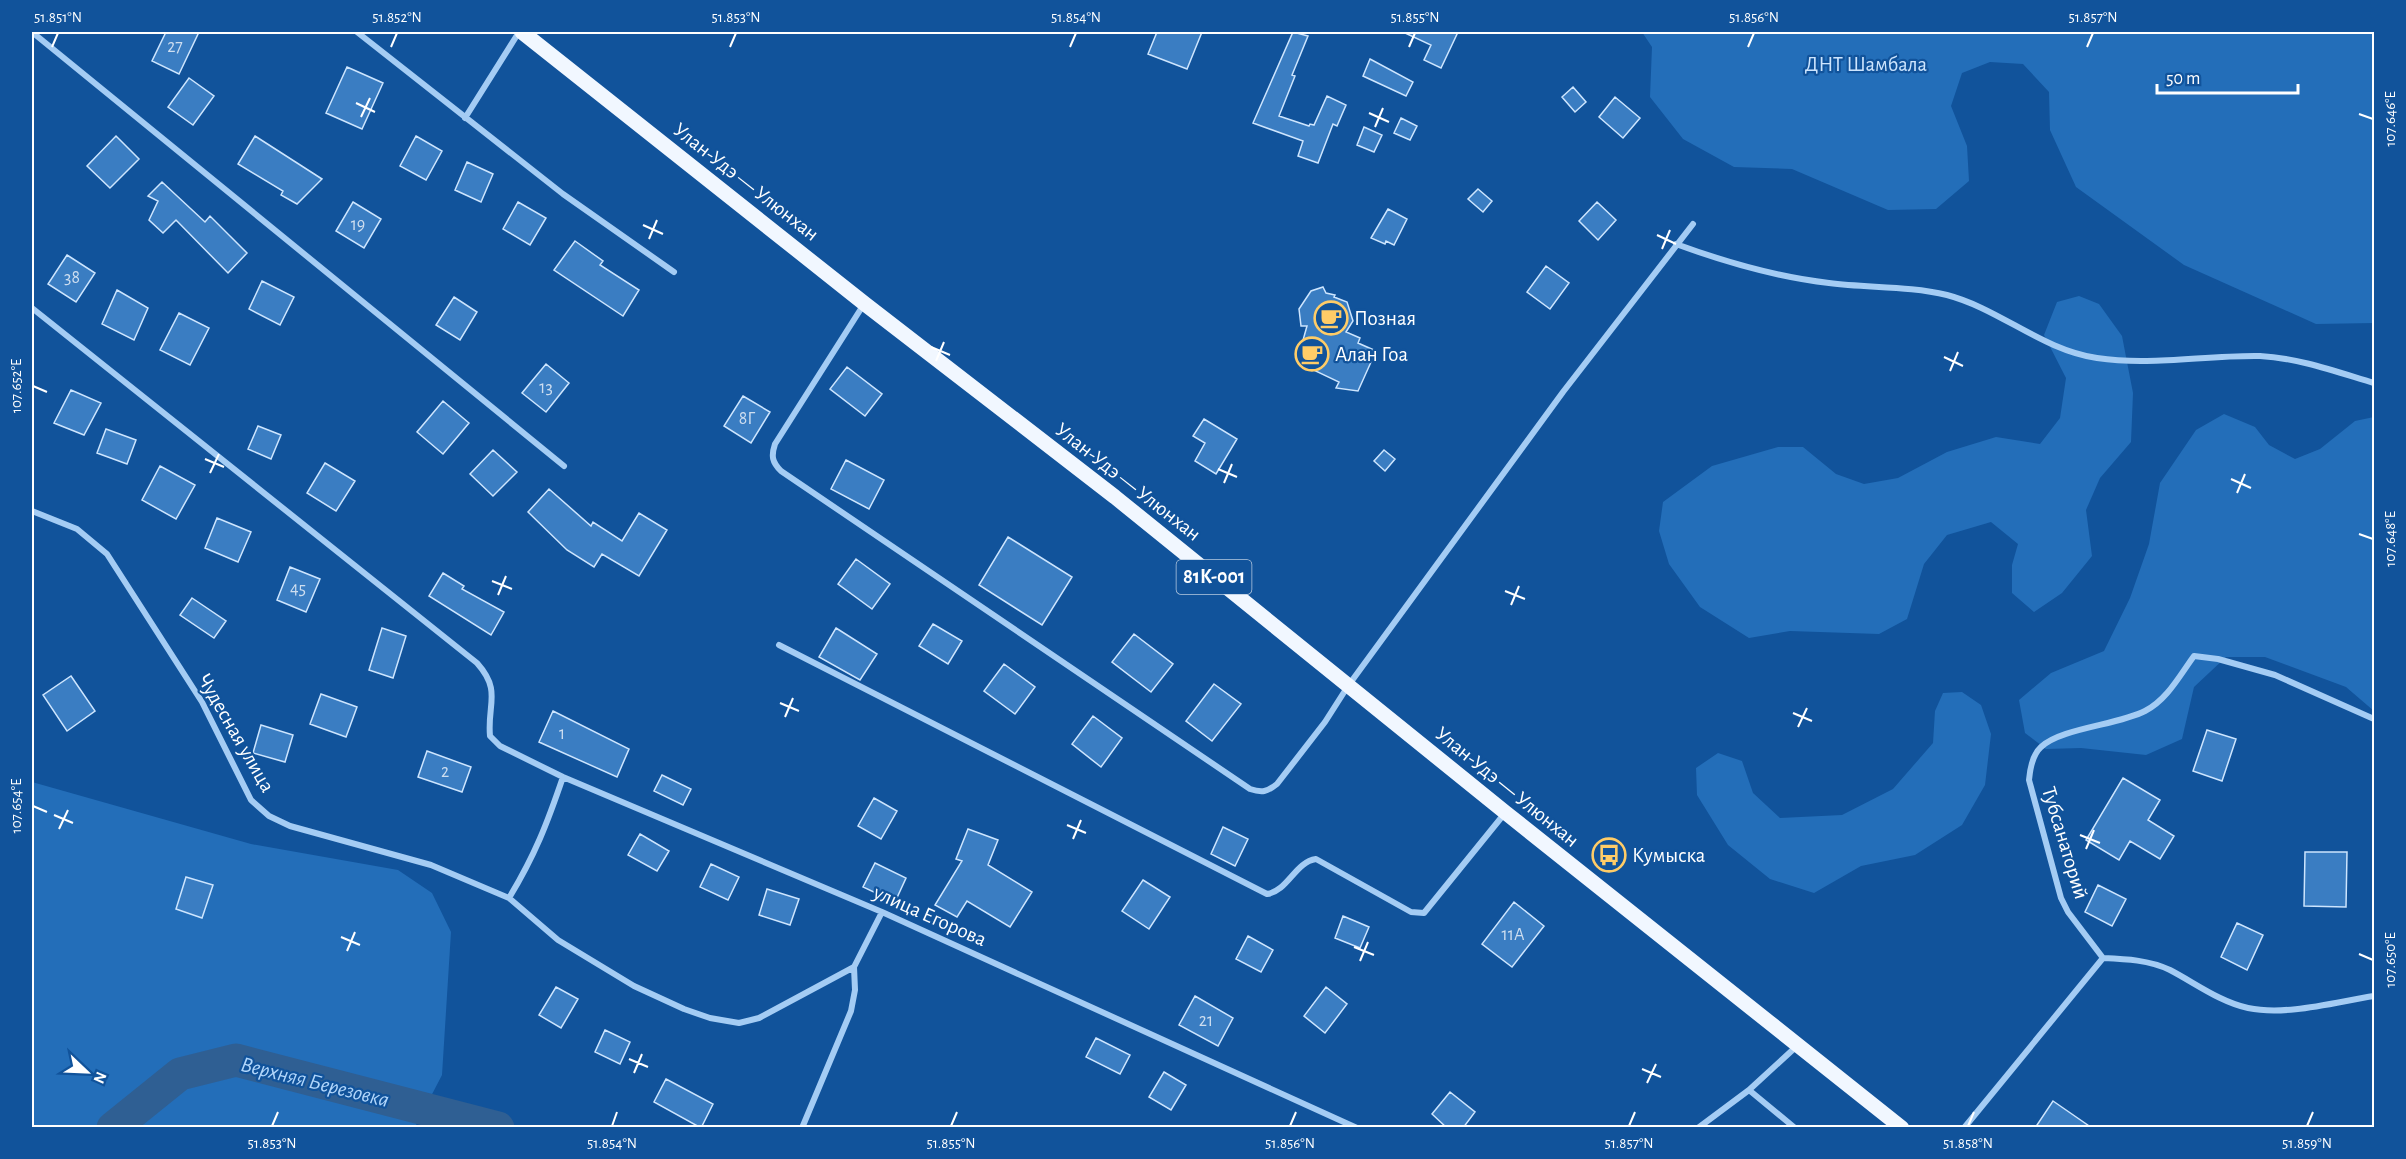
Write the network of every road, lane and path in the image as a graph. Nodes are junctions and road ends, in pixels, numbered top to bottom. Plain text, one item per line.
1 (32, 32) edge
2 (357, 32) edge
3 (521, 32) edge
4 (465, 118) junction
5 (1693, 224) dead end
6 (1676, 244) junction
7 (674, 272) dead end
8 (865, 304) junction
9 (32, 308) edge
10 (2374, 383) edge
11 (564, 466) dead end
12 (32, 511) edge
13 (779, 645) dead end
14 (1348, 686) junction
15 (2374, 719) edge
16 (563, 777) junction
17 (1506, 813) junction
18 (509, 898) junction
19 (882, 912) junction
20 (2103, 958) junction
21 (854, 967) junction
22 (2374, 996) edge
23 (1798, 1045) junction
24 (1749, 1090) junction
25 (802, 1128) edge
26 (1357, 1128) edge
27 (1698, 1128) edge
28 (1796, 1128) edge
29 (1902, 1128) edge
30 (1964, 1128) edge

1 - 11 street
2 - 4 street
3 - 4 street
3 - 8 main road, Улан-Удэ — Улюнхан / 81К-001
4 - 7 street
5 - 6 street
6 - 10 street
6 - 14 street
8 - 14 main road, Улан-Удэ — Улюнхан / 81К-001
8 - 14 street
9 - 16 street, улица Егорова
12 - 18 street, Чудесная улица
13 - 17 street
14 - 17 main road, Улан-Удэ — Улюнхан / 81К-001
15 - 20 street, Тубсанаторий
16 - 18 street
16 - 19 street, улица Егорова
17 - 23 main road, Улан-Удэ — Улюнхан / 81К-001
18 - 21 street, Чудесная улица
19 - 21 street
19 - 26 street, улица Егорова
20 - 22 street
20 - 30 street
21 - 25 street
23 - 24 street
23 - 29 main road, Улан-Удэ — Улюнхан / 81К-001
24 - 27 street
24 - 28 street

